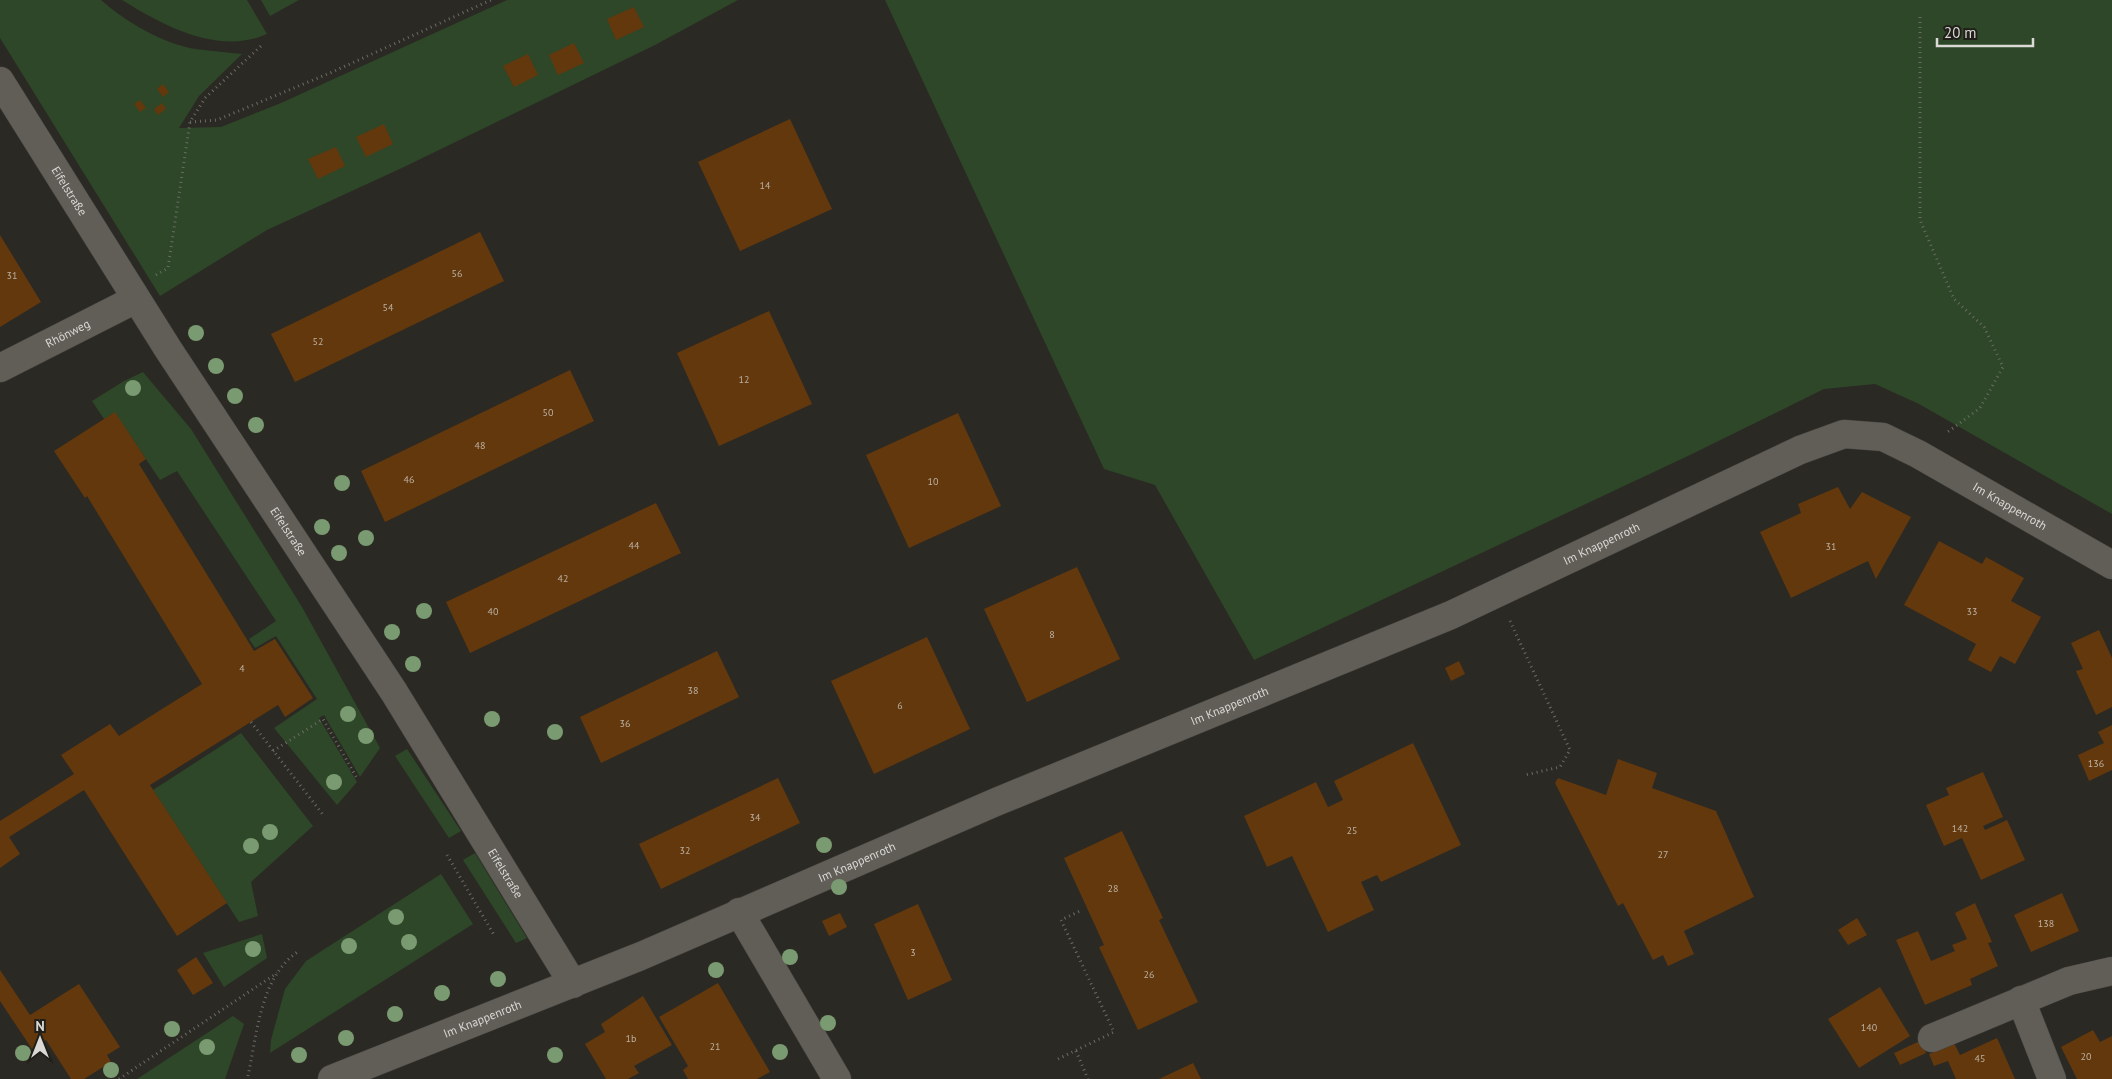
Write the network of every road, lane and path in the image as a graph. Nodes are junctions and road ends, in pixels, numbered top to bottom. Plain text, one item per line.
1 (491, 0) edge
2 (1920, 17) dead end
3 (262, 46) dead end
4 (0, 81) edge
5 (190, 122) junction
6 (168, 268) dead end
7 (136, 299) junction
8 (0, 368) edge
9 (1918, 454) junction
10 (2112, 565) edge
11 (1496, 594) junction
12 (250, 722) dead end
13 (273, 751) junction
14 (1525, 775) dead end
15 (358, 780) dead end
16 (324, 816) dead end
17 (447, 855) dead end
18 (1080, 911) dead end
19 (739, 912) junction
20 (494, 935) dead end
21 (299, 951) dead end
22 (2112, 971) edge
23 (277, 973) junction
24 (573, 984) junction
25 (2021, 1000) junction
26 (1932, 1038) dead end
27 (1076, 1051) junction
28 (1058, 1060) dead end
29 (248, 1076) dead end
30 (119, 1079) edge
31 (332, 1079) edge
32 (837, 1079) edge
33 (1088, 1079) edge
34 (2052, 1079) edge

1 - 5 path
2 - 9 path
3 - 5 path
4 - 7 street, Eifelstraße
5 - 6 path
7 - 8 street, Rhönweg
7 - 24 street, Eifelstraße
9 - 10 street, Im Knappenroth
9 - 11 street, Im Knappenroth
11 - 14 path
11 - 19 street, Im Knappenroth
12 - 13 path
13 - 15 path
13 - 16 path
17 - 20 path
18 - 27 path
19 - 24 street, Im Knappenroth
19 - 32 street
21 - 23 path
22 - 25 street
23 - 29 path
23 - 30 path
24 - 31 street, Im Knappenroth
25 - 26 street
25 - 34 street
27 - 28 path
27 - 33 path

